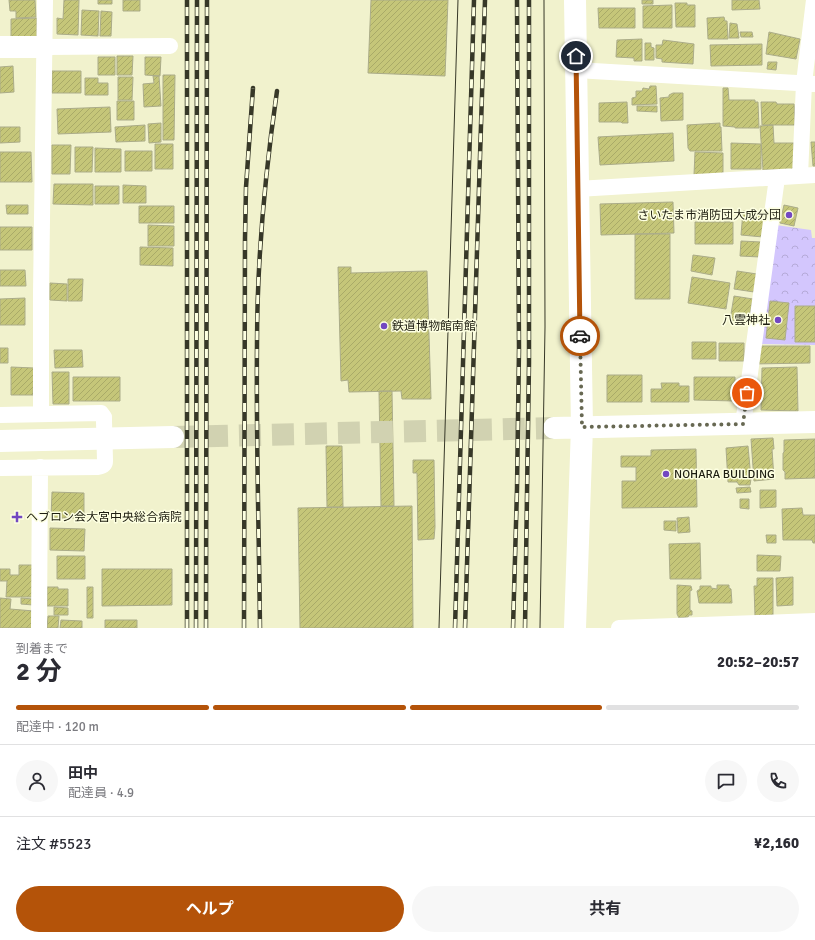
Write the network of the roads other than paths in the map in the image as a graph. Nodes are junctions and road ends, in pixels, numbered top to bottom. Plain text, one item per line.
1 (45, 0) edge
2 (574, 0) edge
3 (814, 0) edge
4 (45, 46) junction
5 (170, 46) dead end
6 (0, 47) edge
7 (576, 70) junction
8 (809, 83) edge
9 (808, 175) edge
10 (777, 178) junction
11 (577, 189) junction
12 (41, 414) junction
13 (0, 415) edge
14 (815, 422) edge
15 (743, 424) junction
16 (582, 427) junction
17 (554, 428) tunnel mouth
18 (173, 437) tunnel mouth
19 (0, 441) edge
20 (40, 467) junction
21 (0, 468) edge
22 (815, 621) edge
23 (39, 628) edge
24 (574, 628) edge
25 (619, 628) edge

1 - 4 street
2 - 7 street
3 - 8 street
4 - 5 street
4 - 6 street
4 - 12 street
7 - 8 street
7 - 11 street
8 - 9 street
9 - 10 street
10 - 11 street
10 - 15 street
11 - 16 street
12 - 13 street
12 - 20 street
14 - 15 street
15 - 16 street
16 - 17 street
16 - 24 street
18 - 19 street
20 - 21 street
20 - 23 street
22 - 25 street

